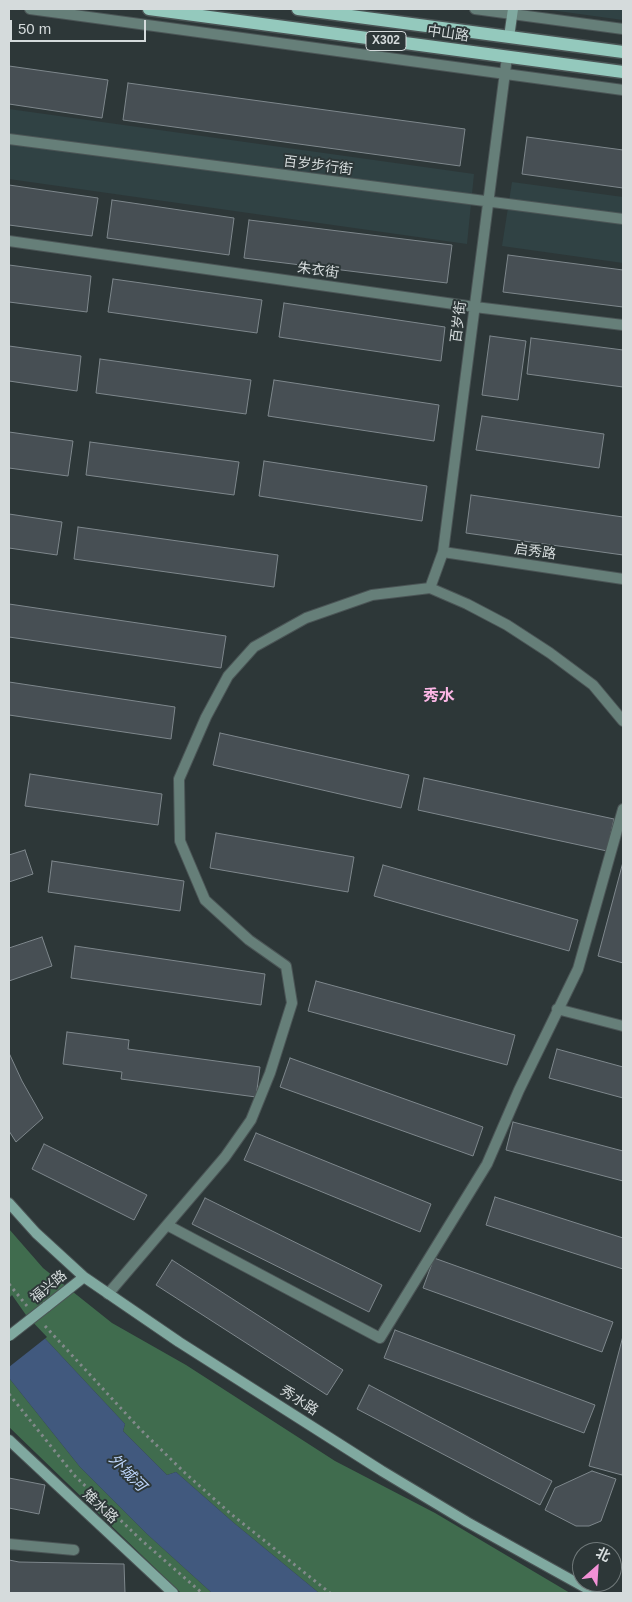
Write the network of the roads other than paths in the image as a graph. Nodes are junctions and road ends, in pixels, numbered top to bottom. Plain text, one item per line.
1 (30, 9) edge
2 (149, 9) edge
3 (298, 9) edge
4 (475, 9) edge
5 (512, 11) edge
6 (623, 29) edge
7 (509, 37) junction
8 (623, 52) edge
9 (507, 57) junction
10 (623, 72) edge
11 (505, 74) junction
12 (623, 90) edge
13 (9, 139) edge
14 (488, 202) junction
15 (623, 220) edge
16 (9, 242) edge
17 (475, 307) junction
18 (623, 325) edge
19 (443, 552) junction
20 (623, 579) edge
21 (430, 588) junction
22 (623, 722) edge
23 (623, 809) edge
24 (557, 1009) junction
25 (623, 1026) edge
26 (9, 1203) edge
27 (167, 1225) junction
28 (84, 1277) junction
29 (108, 1294) junction
30 (9, 1336) edge
31 (9, 1440) edge
32 (9, 1544) edge
33 (74, 1550) dead end
34 (172, 1593) edge
35 (596, 1593) edge

1 - 11 street
2 - 9 main road, 中山路 / X302
3 - 7 main road, 中山路 / X302
4 - 5 street
5 - 6 street
5 - 7 street
7 - 8 main road, 中山路 / X302
9 - 10 main road, 中山路 / X302
9 - 11 street, 百岁街
11 - 12 street
11 - 14 street, 百岁街
13 - 14 street, 百岁步行街
14 - 15 street, 百岁步行街
14 - 17 street, 百岁街
16 - 17 street, 朱衣街
17 - 18 street, 朱衣街
17 - 19 street, 百岁街
19 - 20 street, 启秀路
19 - 21 street, 百岁街
21 - 22 street
21 - 27 street
23 - 24 street
24 - 25 street
24 - 27 street
26 - 28 street, 秀水路
27 - 29 street
28 - 29 street, 秀水路
28 - 30 street, 福兴路, bridge
29 - 35 street, 秀水路
31 - 34 street, 雉水路
32 - 33 street

